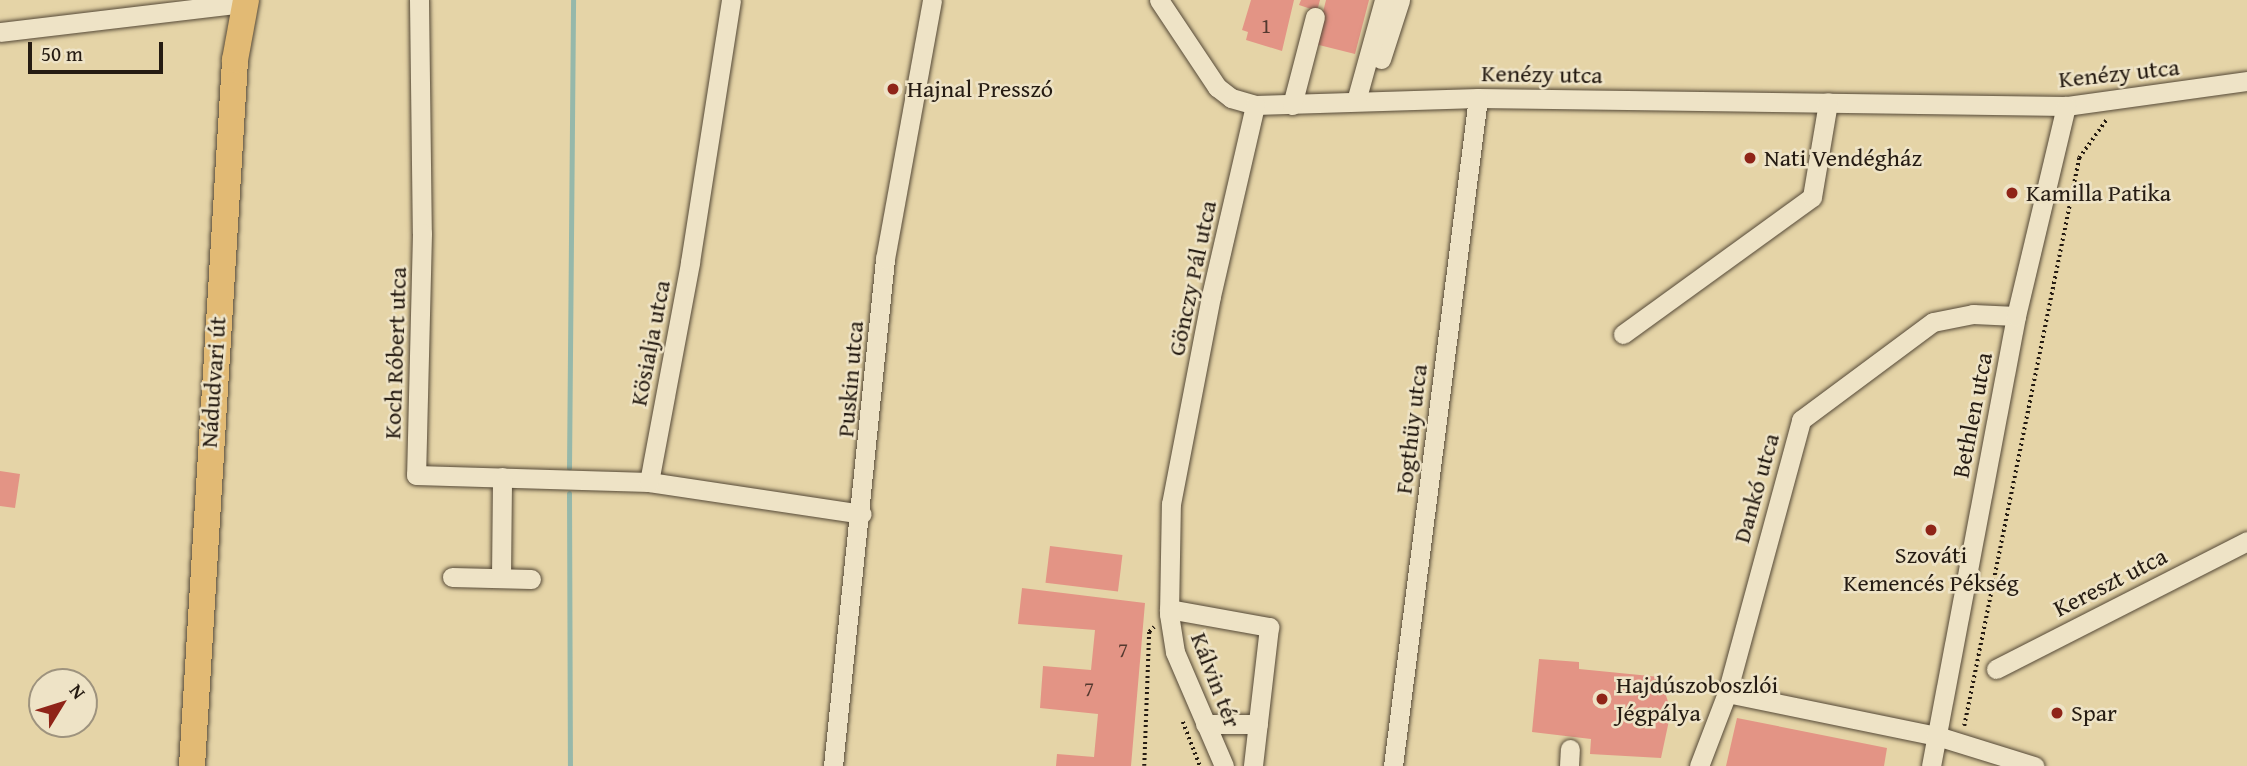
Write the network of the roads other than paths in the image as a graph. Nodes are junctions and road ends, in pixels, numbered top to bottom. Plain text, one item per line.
1 (419, 0) edge
2 (731, 0) edge
3 (932, 0) edge
4 (1159, 0) edge
5 (1384, 0) edge
6 (1400, 0) edge
7 (245, 2) edge
8 (1315, 17) dead end
9 (0, 32) edge
10 (2247, 81) edge
11 (1478, 98) junction
12 (1362, 100) junction
13 (1828, 102) junction
14 (1255, 105) junction
15 (1292, 105) junction
16 (2066, 106) junction
17 (2016, 316) junction
18 (1623, 334) dead end
19 (502, 477) junction
20 (649, 482) junction
21 (862, 514) junction
22 (2247, 541) edge
23 (452, 577) dead end
24 (501, 577) junction
25 (531, 579) dead end
26 (1169, 612) junction
27 (1996, 669) dead end
28 (1727, 693) junction
29 (1205, 724) junction
30 (1258, 724) junction
31 (1937, 736) junction
32 (192, 766) edge
33 (833, 766) edge
34 (1224, 766) edge
35 (1253, 766) edge
36 (1393, 766) edge
37 (1699, 766) edge
38 (1931, 766) edge
39 (2034, 766) edge

1 - 19 street, Koch Róbert utca
2 - 20 street, Kösialja utca
3 - 21 street, Puskin utca
4 - 14 street
5 - 12 street
6 - 12 street
7 - 9 street
7 - 32 main road, Nádudvari út
8 - 15 street
10 - 16 street, Kenézy utca
11 - 12 street, Kenézy utca
11 - 13 street, Kenézy utca
11 - 36 street, Fogthüy utca
12 - 15 street, Kenézy utca
13 - 16 street, Kenézy utca
13 - 18 street
14 - 15 street, Kenézy utca
14 - 26 street, Gönczy Pál utca
16 - 17 street, Bethlen utca
17 - 28 street, Dankó utca
17 - 31 street, Bethlen utca
19 - 20 street, Koch Róbert utca
19 - 24 street
20 - 21 street
21 - 33 street, Puskin utca
22 - 27 street, Kereszt utca
23 - 24 street
24 - 25 street
26 - 29 street, Kálvin tér
26 - 30 street
28 - 31 street
28 - 37 street, Dankó utca
29 - 30 street
29 - 34 street, Kálvin tér
30 - 35 street
31 - 38 street, Bethlen utca
31 - 39 street

